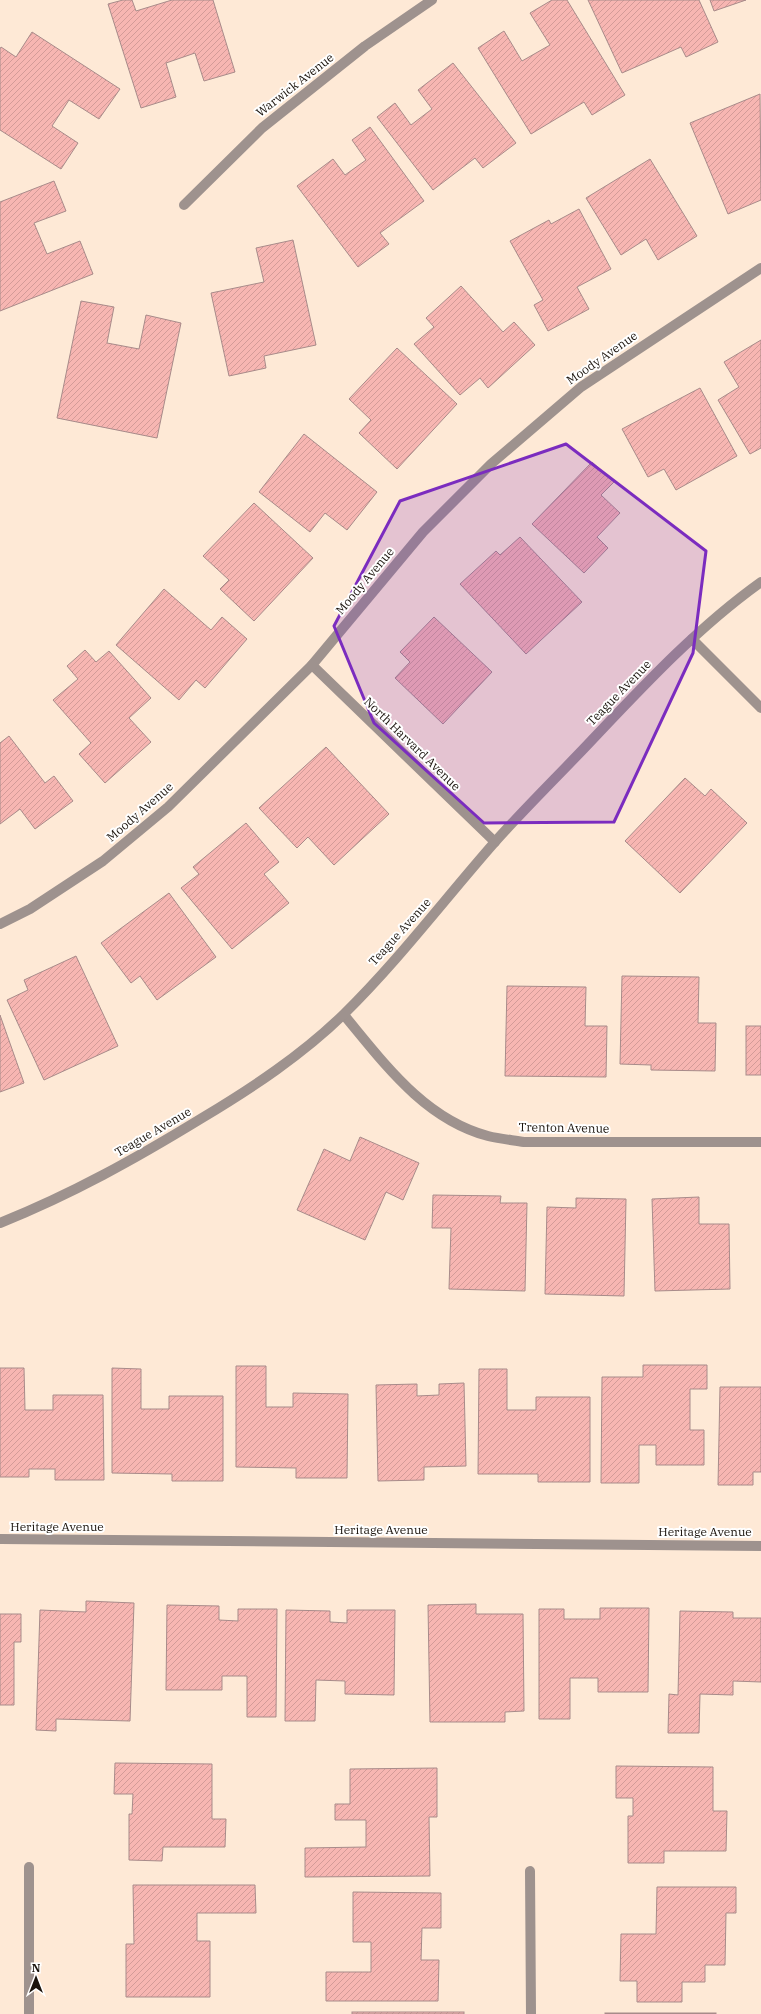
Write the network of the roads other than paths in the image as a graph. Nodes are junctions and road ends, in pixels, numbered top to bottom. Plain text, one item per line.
1 (432, 0) edge
2 (184, 205) dead end
3 (761, 268) edge
4 (761, 582) edge
5 (692, 639) junction
6 (312, 665) junction
7 (761, 708) edge
8 (495, 842) junction
9 (0, 924) edge
10 (344, 1014) junction
11 (761, 1142) edge
12 (0, 1223) edge
13 (0, 1539) edge
14 (761, 1546) edge
15 (29, 1867) dead end
16 (530, 1871) dead end
17 (29, 2014) edge
18 (531, 2014) edge

1 - 2 street, Warwick Avenue
3 - 6 street, Moody Avenue
4 - 5 street, Teague Avenue
5 - 7 street
5 - 8 street, Teague Avenue
6 - 8 street, North Harvard Avenue
6 - 9 street, Moody Avenue
8 - 10 street, Teague Avenue
10 - 11 street, Trenton Avenue
10 - 12 street, Teague Avenue
13 - 14 street, Heritage Avenue
15 - 17 street
16 - 18 street

